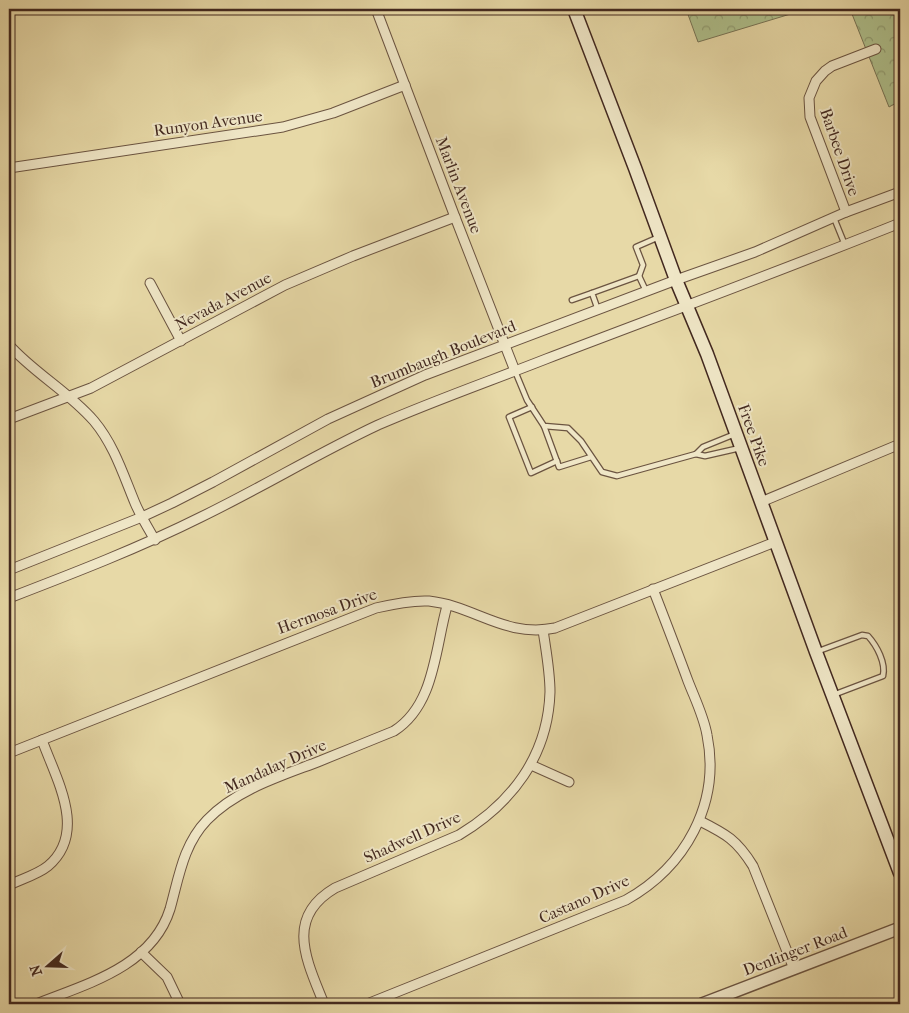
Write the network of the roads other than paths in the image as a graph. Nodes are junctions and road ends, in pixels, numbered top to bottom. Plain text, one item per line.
1 (376, 9) edge
2 (574, 9) edge
3 (876, 49) dead end
4 (405, 85) junction
5 (9, 168) edge
6 (900, 192) edge
7 (846, 212) junction
8 (455, 217) junction
9 (834, 218) junction
10 (900, 223) edge
11 (660, 237) junction
12 (845, 245) junction
13 (639, 276) junction
14 (676, 280) junction
15 (150, 283) dead end
16 (646, 292) junction
17 (592, 293) junction
18 (572, 300) dead end
19 (686, 305) junction
20 (598, 310) junction
21 (181, 341) junction
22 (9, 345) edge
23 (505, 345) junction
24 (515, 371) junction
25 (69, 397) junction
26 (532, 407) junction
27 (9, 419) edge
28 (544, 426) junction
29 (736, 433) junction
30 (900, 444) edge
31 (741, 447) junction
32 (696, 454) junction
33 (591, 457) junction
34 (557, 461) junction
35 (761, 502) junction
36 (142, 517) junction
37 (155, 540) junction
38 (775, 542) junction
39 (9, 570) edge
40 (653, 589) junction
41 (9, 598) edge
42 (447, 606) junction
43 (543, 630) junction
44 (816, 652) junction
45 (832, 696) junction
46 (42, 740) junction
47 (9, 753) edge
48 (530, 765) junction
49 (570, 782) dead end
50 (700, 821) junction
51 (900, 873) edge
52 (9, 884) edge
53 (900, 928) edge
54 (142, 952) junction
55 (794, 969) junction
56 (36, 1004) edge
57 (180, 1004) edge
58 (324, 1004) edge
59 (366, 1004) edge
60 (702, 1004) edge

1 - 4 street, Marlin Avenue
2 - 11 main road, Free Pike
3 - 7 street, Barbee Drive
4 - 5 street, Runyon Avenue
4 - 8 street, Marlin Avenue
6 - 7 street, Brumbaugh Boulevard
7 - 9 street, Brumbaugh Boulevard
8 - 21 street, Nevada Avenue
8 - 23 street, Marlin Avenue
9 - 12 lane
9 - 14 street, Brumbaugh Boulevard
10 - 12 street
11 - 13 lane
11 - 14 main road, Free Pike
12 - 19 street
13 - 16 lane
13 - 17 lane
14 - 16 street, Brumbaugh Boulevard
14 - 19 main road, Free Pike
15 - 21 street
16 - 20 street, Brumbaugh Boulevard
17 - 18 lane
17 - 20 lane
19 - 24 street
19 - 29 main road, Free Pike
20 - 23 street, Brumbaugh Boulevard
21 - 25 street, Nevada Avenue
22 - 25 street
23 - 24 street, Marlin Avenue
23 - 36 street, Brumbaugh Boulevard
24 - 26 lane
24 - 37 street
25 - 27 street, Nevada Avenue
25 - 36 street
26 - 28 lane
26 - 34 lane
28 - 33 lane
28 - 34 lane
29 - 31 main road, Free Pike
29 - 32 lane
30 - 35 street
31 - 32 lane
31 - 35 main road, Free Pike
32 - 33 lane
33 - 34 lane
35 - 38 main road, Free Pike
36 - 37 street
36 - 39 street, Brumbaugh Boulevard
37 - 41 street
38 - 40 street, Hermosa Drive
38 - 44 main road, Free Pike
40 - 43 street, Hermosa Drive
40 - 50 street, Castano Drive
42 - 43 street, Hermosa Drive
42 - 46 street, Hermosa Drive
42 - 54 street, Mandalay Drive
43 - 48 street, Shadwell Drive
44 - 45 main road, Free Pike
44 - 45 lane
45 - 51 main road, Free Pike
46 - 47 street, Hermosa Drive
46 - 52 street
48 - 49 street
48 - 58 street, Shadwell Drive
50 - 55 street
50 - 59 street, Castano Drive
53 - 55 street, Denlinger Road
54 - 56 street, Mandalay Drive
54 - 57 street
55 - 60 street, Denlinger Road

